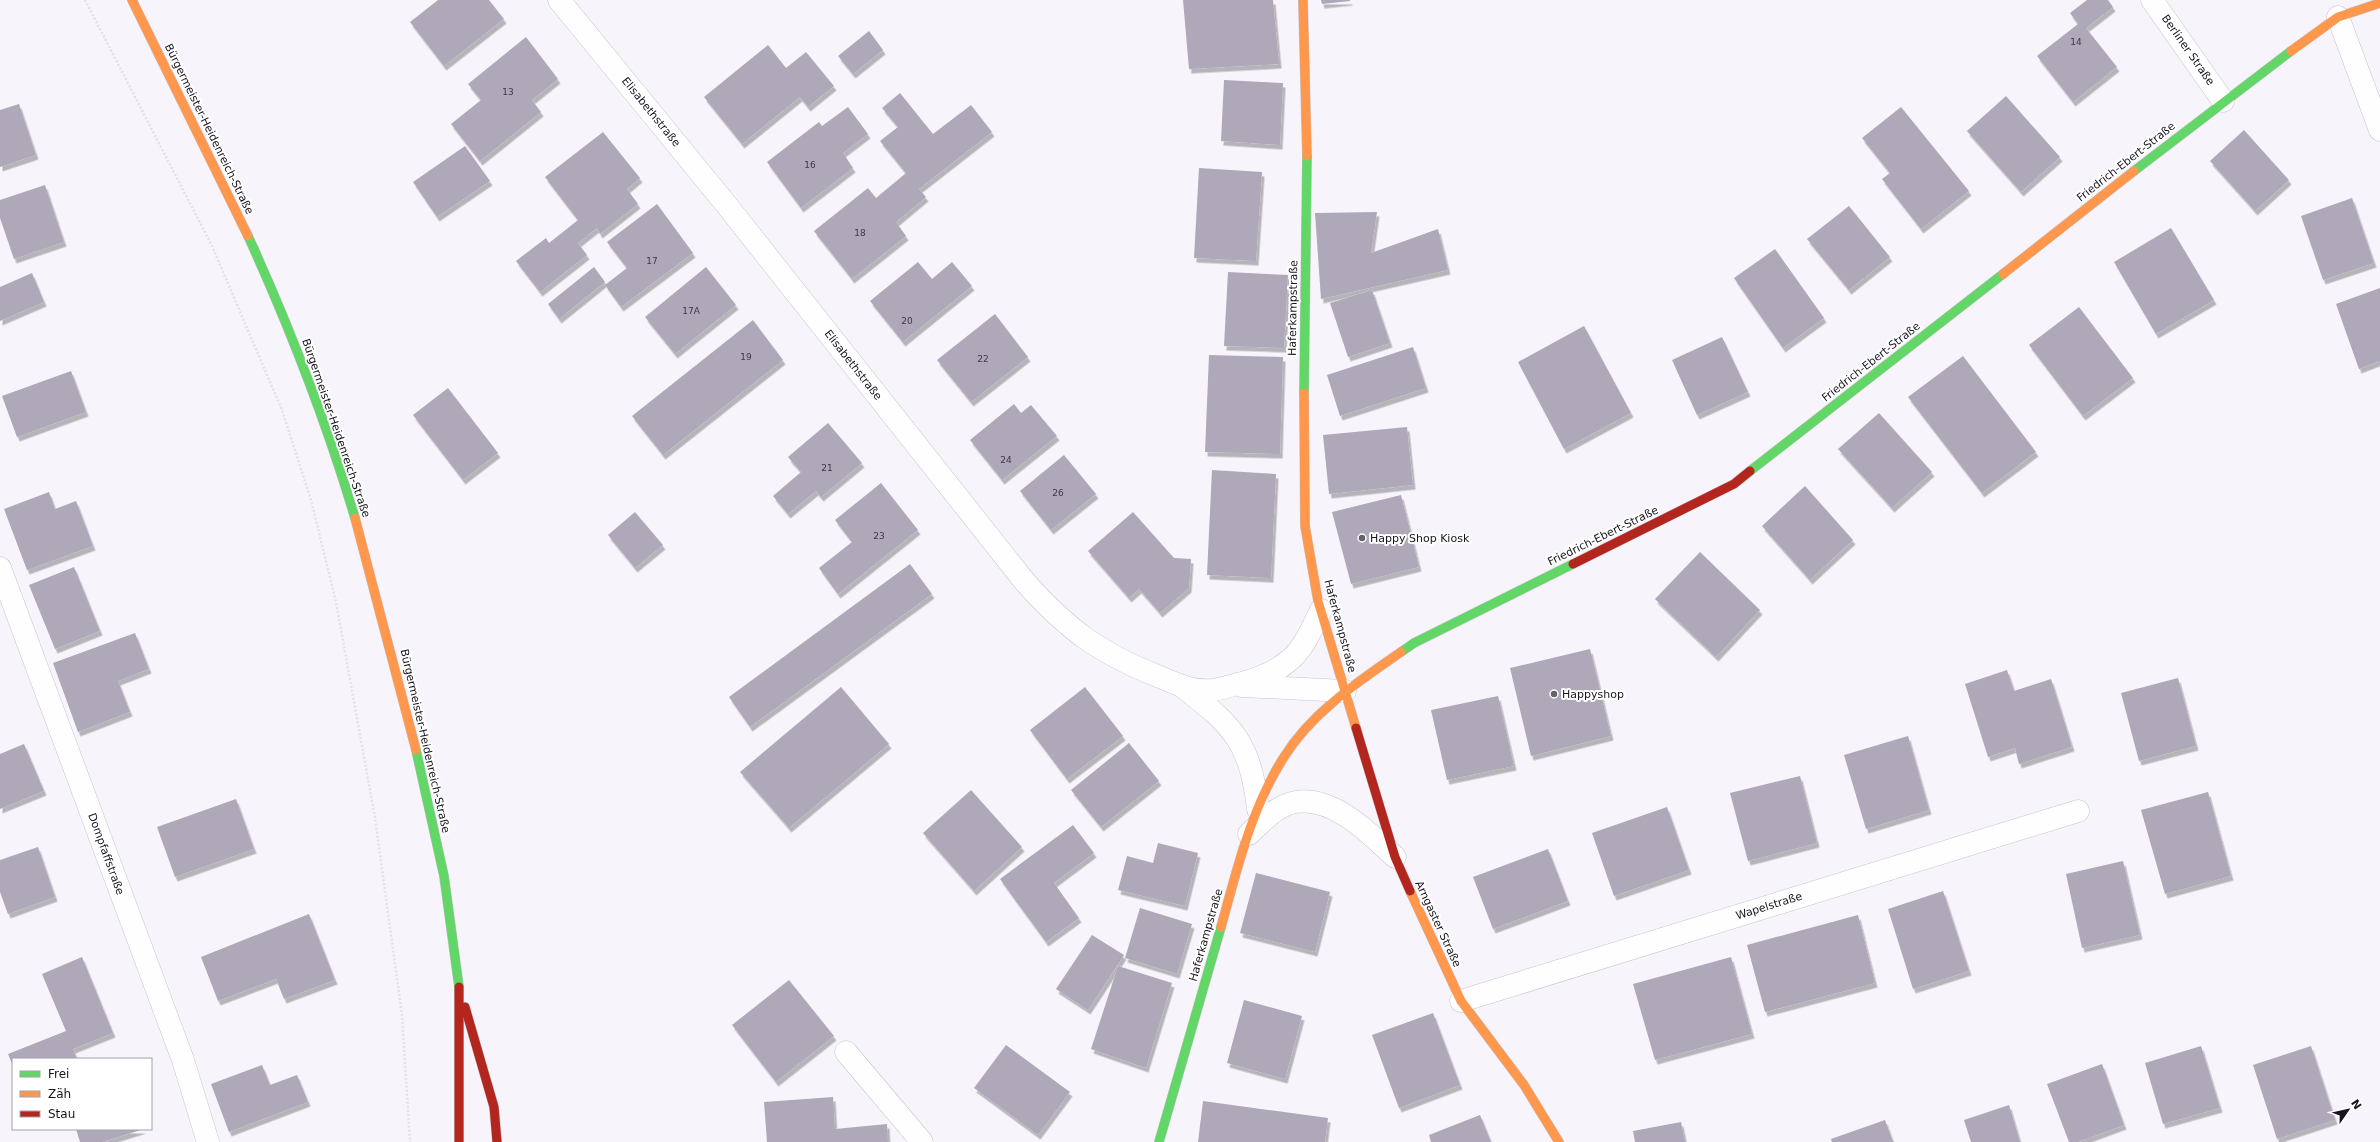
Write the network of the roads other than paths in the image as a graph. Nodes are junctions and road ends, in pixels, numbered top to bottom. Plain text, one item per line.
1 (132, 0) edge
2 (559, 0) edge
3 (1303, 0) edge
4 (2152, 0) edge
5 (2380, 3) edge
6 (2338, 17) junction
7 (2223, 101) junction
8 (2380, 130) edge
9 (0, 568) edge
10 (1321, 610) junction
11 (1233, 685) junction
12 (1183, 687) junction
13 (1345, 691) junction
14 (1258, 808) junction
15 (2078, 811) dead end
16 (1249, 834) junction
17 (1395, 857) junction
18 (459, 985) junction
19 (1461, 1001) junction
20 (846, 1052) dead end
21 (208, 1142) edge
22 (459, 1142) edge
23 (497, 1142) edge
24 (922, 1142) edge
25 (1159, 1142) edge
26 (1559, 1142) edge

1 - 18 street, Bürgermeister-Heidenreich-Straße
2 - 12 street, Elisabethstraße
3 - 10 street, Haferkampstraße
4 - 7 street, Berliner Straße
5 - 6 street, Friedrich-Ebert-Straße
6 - 7 street, Friedrich-Ebert-Straße
6 - 8 street
7 - 13 street, Friedrich-Ebert-Straße
9 - 21 street, Dompfaffstraße
10 - 11 street
10 - 13 street, Haferkampstraße
11 - 12 street
11 - 13 street
12 - 14 street
13 - 14 street, Haferkampstraße
13 - 17 street, Arngaster Straße
14 - 16 street, Haferkampstraße
15 - 19 street, Wapelstraße
16 - 17 street
16 - 25 street, Haferkampstraße
17 - 19 street, Arngaster Straße
18 - 22 street, Bürgermeister-Heidenreich-Straße
18 - 23 street, Bürgermeister-Heidenreich-Straße
19 - 26 street, Arngaster Straße
20 - 24 street

